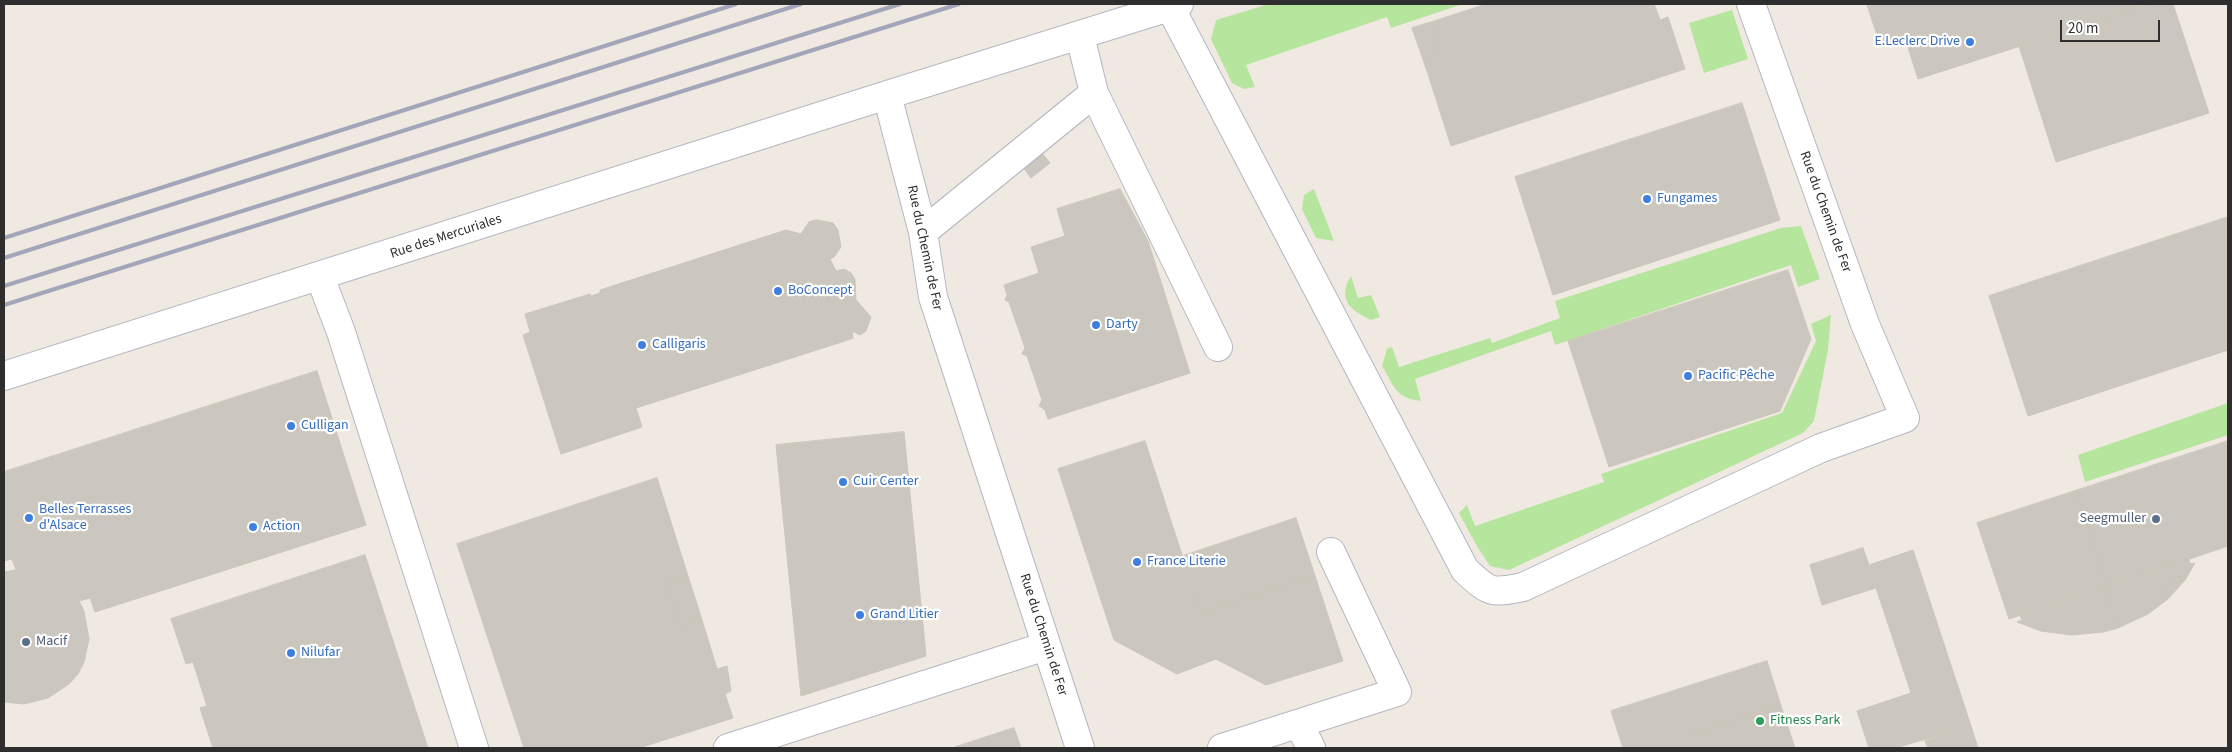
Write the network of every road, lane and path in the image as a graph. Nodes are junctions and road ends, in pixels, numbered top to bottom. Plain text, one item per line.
1 (1751, 4) edge
2 (1175, 5) edge
3 (1080, 36) junction
4 (1094, 93) junction
5 (887, 95) junction
6 (923, 232) junction
7 (320, 276) junction
8 (1218, 347) dead end
9 (4, 376) edge
10 (1331, 552) dead end
11 (1046, 646) junction
12 (1298, 724) junction
13 (474, 748) edge
14 (728, 748) edge
15 (1080, 748) edge
16 (1222, 748) edge
17 (1311, 748) edge

1 - 2 street, Rue du Chemin de Fer
2 - 3 street
3 - 4 street
3 - 5 street
4 - 6 street
4 - 8 street
5 - 6 street, Rue du Chemin de Fer
5 - 7 street, Rue des Mercuriales
6 - 11 street, Rue du Chemin de Fer
7 - 9 street, Rue des Mercuriales
7 - 13 street
10 - 12 street
11 - 14 street
11 - 15 street, Rue du Chemin de Fer
12 - 16 street
12 - 17 street

